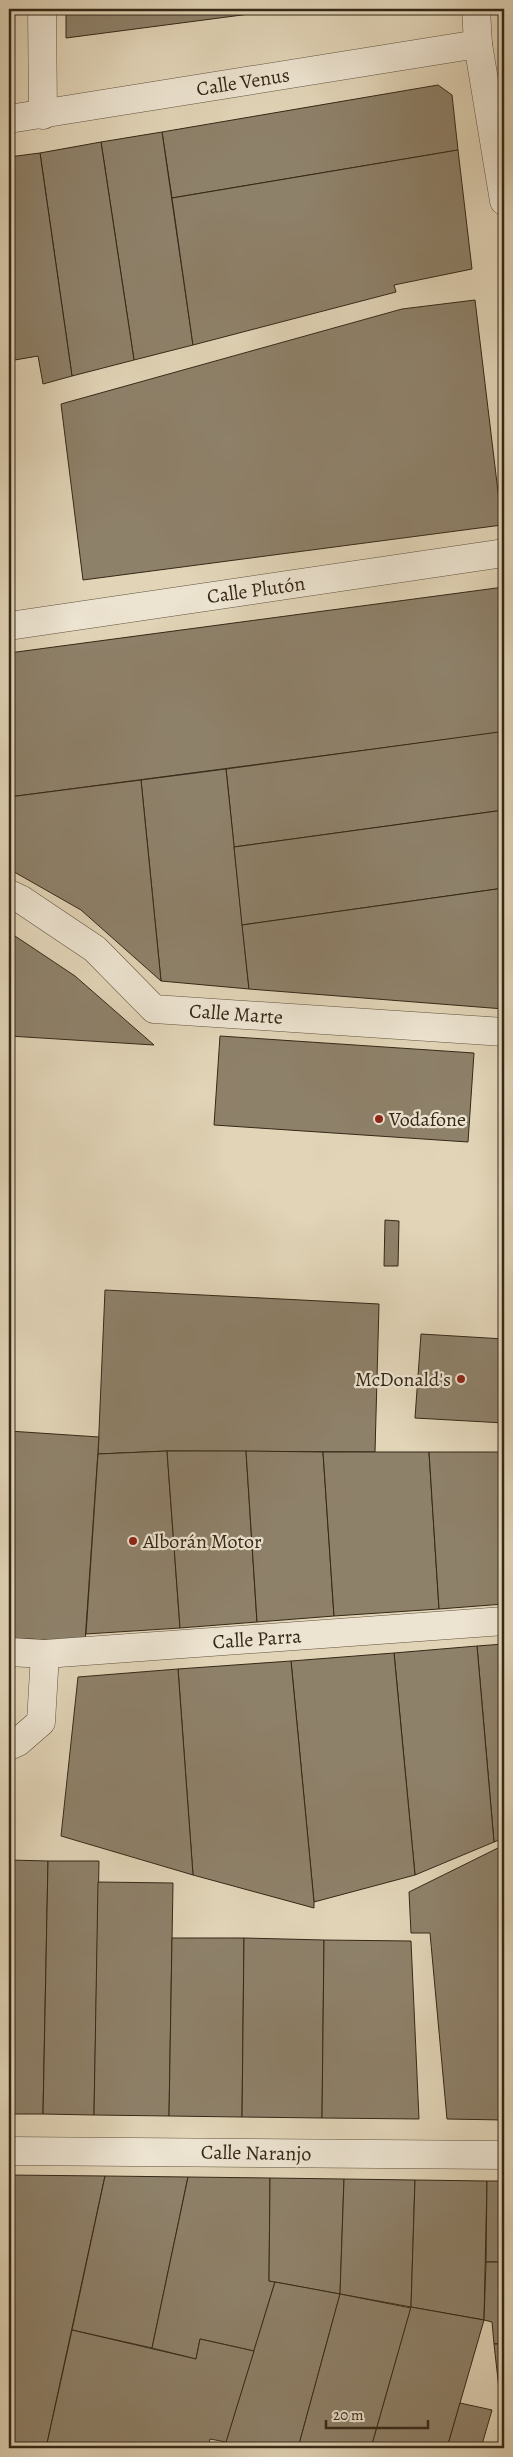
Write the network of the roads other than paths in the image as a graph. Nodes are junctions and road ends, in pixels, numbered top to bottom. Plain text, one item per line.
1 (42, 9) edge
2 (476, 9) edge
3 (478, 44) junction
4 (43, 115) junction
5 (9, 119) edge
6 (504, 201) edge
7 (504, 553) edge
8 (9, 626) edge
9 (9, 894) edge
10 (504, 1032) edge
11 (504, 1621) edge
12 (9, 1652) edge
13 (45, 1654) junction
14 (9, 1746) edge
15 (9, 2151) edge
16 (504, 2155) edge

1 - 4 street
2 - 3 street
3 - 4 street, Calle Venus
3 - 6 street
4 - 5 street, Calle Venus
7 - 8 street, Calle Plutón
9 - 10 street, Calle Marte
11 - 13 street, Calle Parra
12 - 13 street, Calle Parra
13 - 14 street
15 - 16 street, Calle Naranjo

